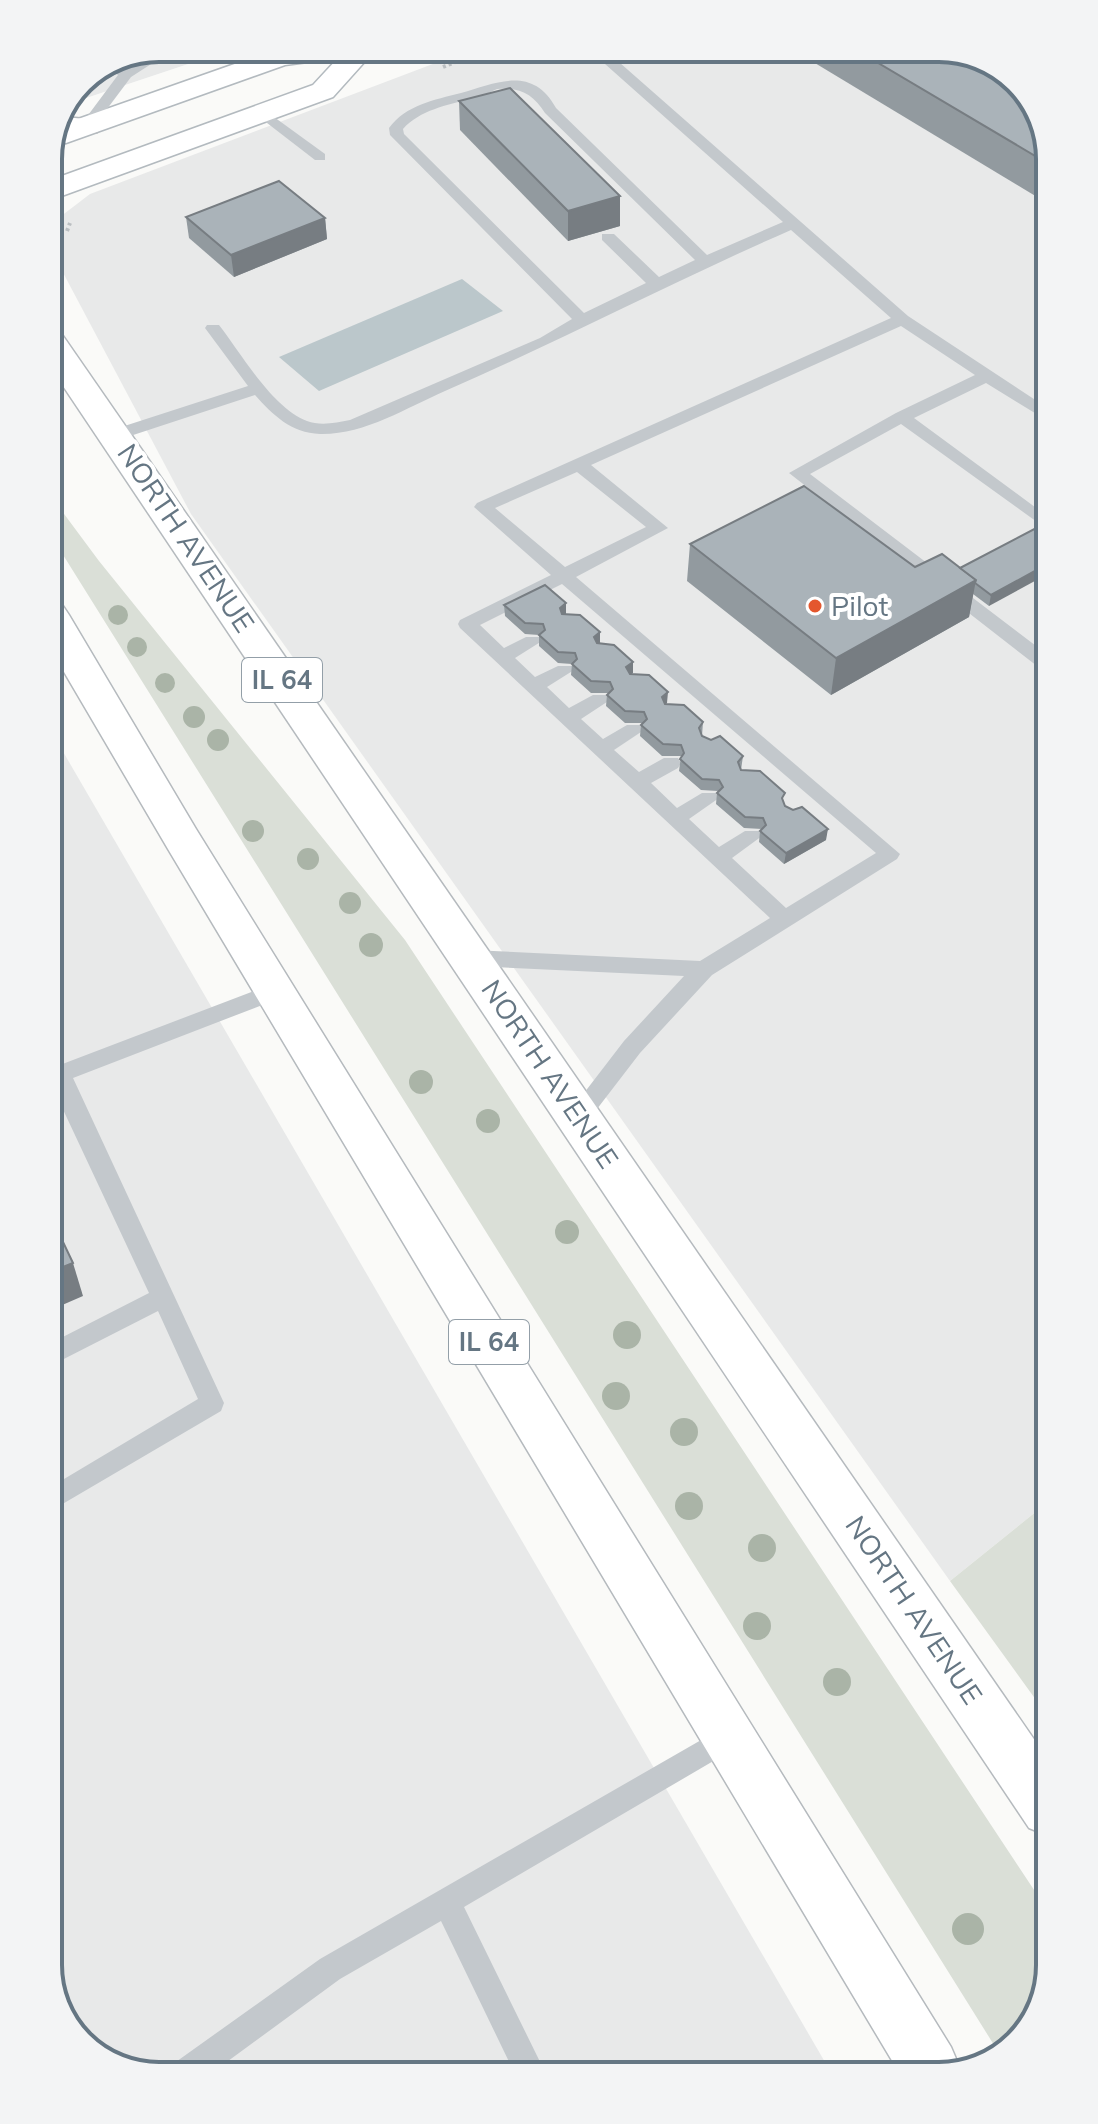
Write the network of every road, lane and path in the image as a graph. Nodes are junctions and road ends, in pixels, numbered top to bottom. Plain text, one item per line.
1 (265, 62) edge
2 (350, 62) edge
3 (610, 62) edge
4 (121, 70) edge
5 (476, 93) junction
6 (263, 113) junction
7 (490, 116) edge
8 (74, 126) edge
9 (320, 157) dead end
10 (62, 187) edge
11 (794, 223) junction
12 (608, 237) dead end
13 (705, 261) junction
14 (657, 284) junction
15 (902, 319) junction
16 (582, 320) junction
17 (213, 328) dead end
18 (62, 359) edge
19 (987, 376) junction
20 (258, 388) junction
21 (1036, 408) edge
22 (902, 417) junction
23 (115, 435) junction
24 (578, 464) junction
25 (1036, 516) edge
26 (563, 575) junction
27 (62, 635) edge
28 (533, 641) dead end
29 (503, 656) junction
30 (1036, 656) edge
31 (565, 670) dead end
32 (533, 686) junction
33 (600, 700) dead end
34 (569, 717) junction
35 (741, 727) junction
36 (634, 730) dead end
37 (721, 736) edge
38 (602, 748) junction
39 (779, 759) junction
40 (671, 763) dead end
41 (760, 770) edge
42 (637, 782) junction
43 (823, 797) junction
44 (709, 798) dead end
45 (803, 807) edge
46 (676, 818) junction
47 (752, 836) dead end
48 (718, 857) junction
49 (784, 919) junction
50 (471, 958) junction
51 (704, 969) junction
52 (275, 991) junction
53 (62, 1074) edge
54 (62, 1088) edge
55 (579, 1116) junction
56 (163, 1297) junction
57 (62, 1349) edge
58 (62, 1493) edge
59 (729, 1737) junction
60 (1036, 1790) edge
61 (447, 1903) junction
62 (202, 2062) edge
63 (525, 2062) edge
64 (926, 2062) edge

1 - 8 main road
2 - 6 main road
3 - 11 lane
4 - 8 lane
5 - 7 lane
5 - 13 lane
5 - 16 lane
6 - 9 lane
6 - 10 main road
11 - 13 lane
11 - 15 lane
12 - 14 lane
13 - 14 lane
14 - 16 lane
15 - 19 lane
15 - 24 lane
16 - 20 lane
17 - 20 lane
18 - 23 main road, NORTH AVENUE / IL 64
19 - 21 lane
19 - 22 lane
20 - 23 lane
22 - 25 lane
22 - 30 lane
23 - 50 main road, NORTH AVENUE / IL 64
24 - 26 lane
24 - 26 lane
26 - 29 lane
26 - 35 lane
27 - 52 main road, IL 64
28 - 29 lane
29 - 32 lane
31 - 32 lane
32 - 34 lane
33 - 34 lane
34 - 38 lane
35 - 37 lane
35 - 39 lane
36 - 38 lane
38 - 42 lane
39 - 41 lane
39 - 43 lane
40 - 42 lane
42 - 46 lane
43 - 45 lane
43 - 49 lane
44 - 46 lane
46 - 48 lane
47 - 48 lane
48 - 49 lane
49 - 51 lane
50 - 51 lane
50 - 55 main road, NORTH AVENUE / IL 64
51 - 55 lane
52 - 53 lane
52 - 59 main road, IL 64
54 - 56 lane
55 - 60 main road, NORTH AVENUE / IL 64
56 - 57 lane
56 - 58 lane
59 - 61 lane
59 - 64 main road, IL 64
61 - 62 lane
61 - 63 lane

